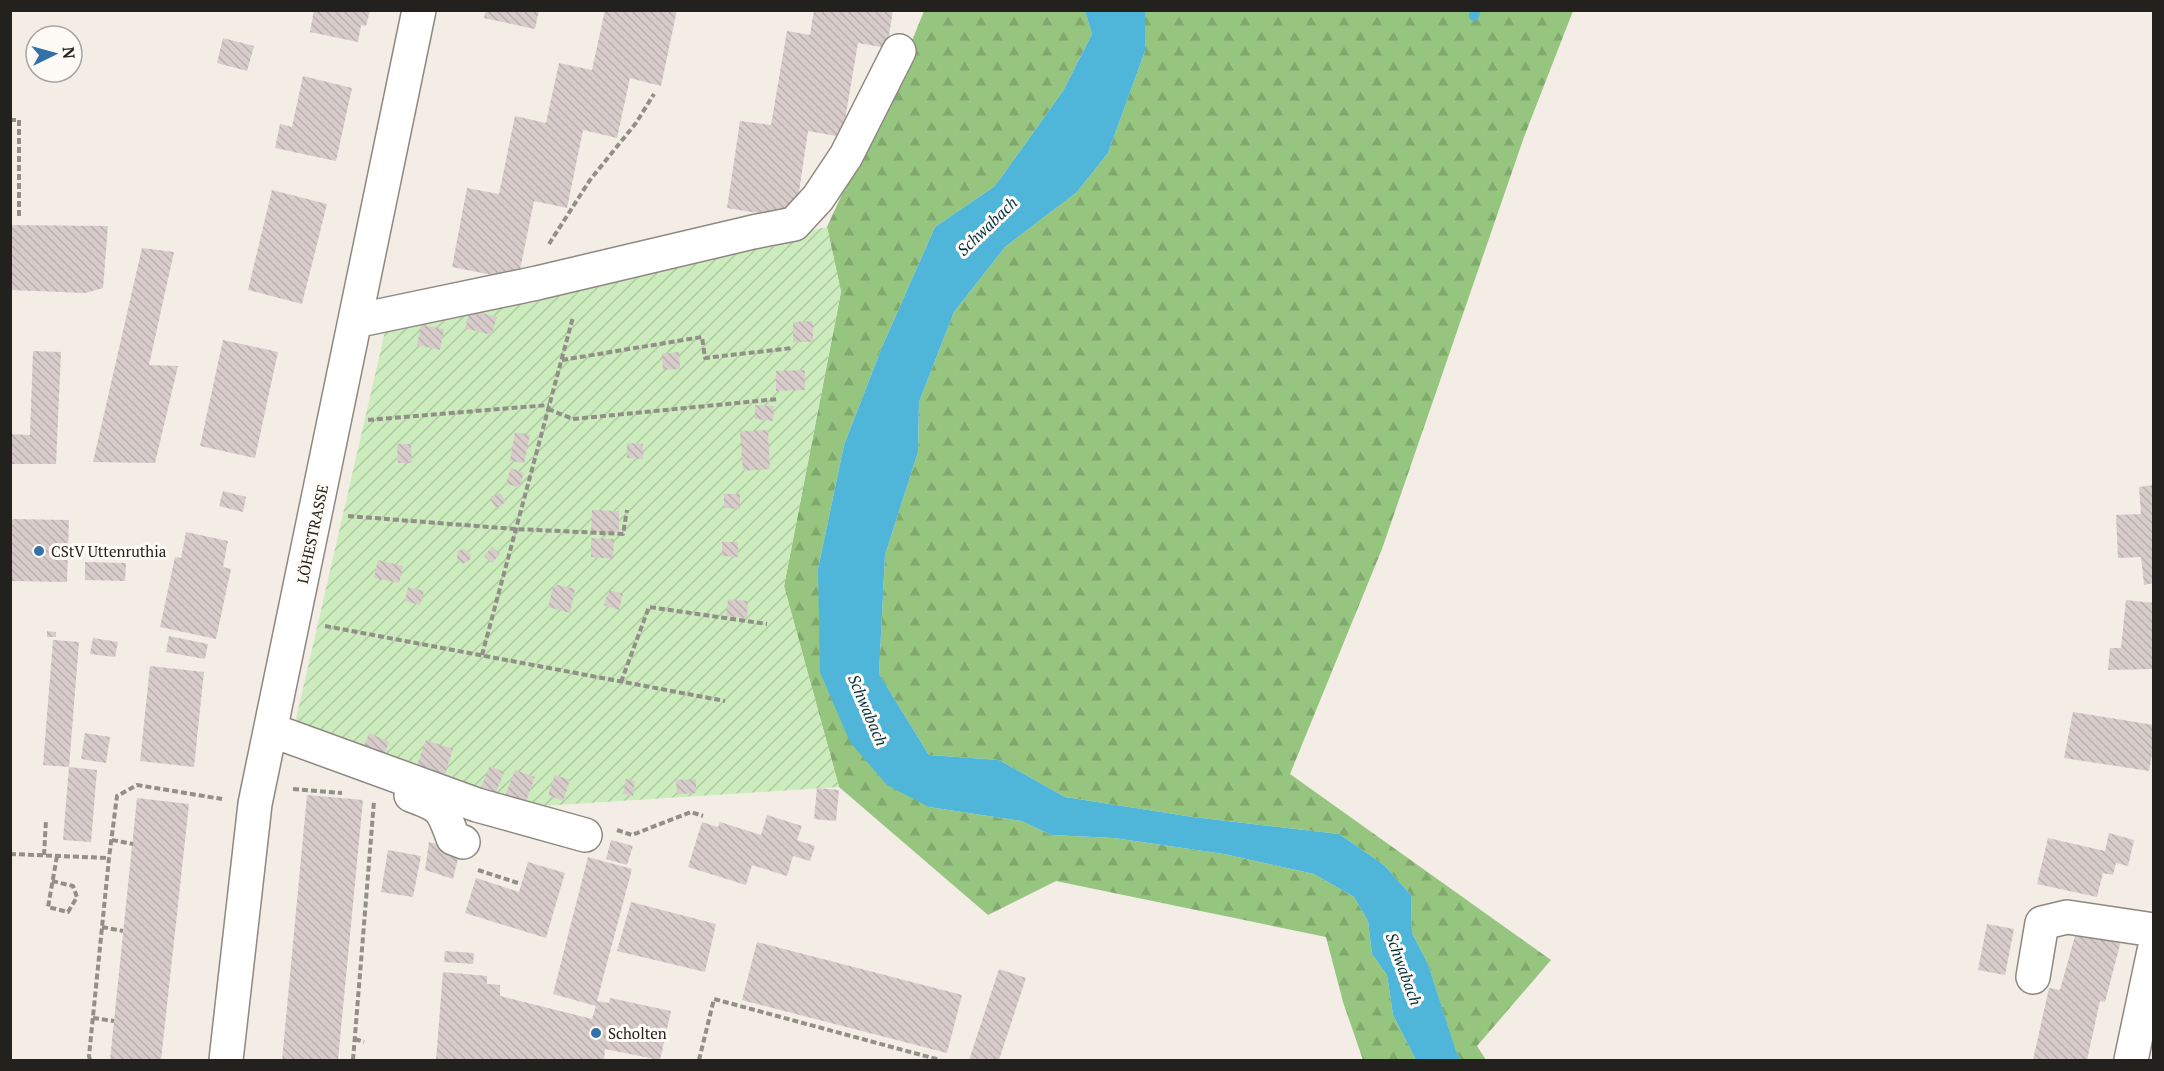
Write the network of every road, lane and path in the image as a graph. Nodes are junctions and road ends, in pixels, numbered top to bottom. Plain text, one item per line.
1 (419, 10) edge
2 (899, 51) dead end
3 (654, 94) dead end
4 (10, 120) edge
5 (20, 218) dead end
6 (523, 286) junction
7 (573, 317) dead end
8 (355, 321) junction
9 (792, 348) dead end
10 (562, 360) junction
11 (778, 399) dead end
12 (549, 407) junction
13 (367, 420) dead end
14 (627, 510) dead end
15 (315, 517) junction
16 (515, 529) junction
17 (767, 624) dead end
18 (324, 626) dead end
19 (482, 655) junction
20 (621, 682) junction
21 (725, 701) dead end
22 (269, 737) junction
23 (351, 794) dead end
24 (257, 795) junction
25 (374, 796) dead end
26 (703, 816) dead end
27 (46, 820) dead end
28 (585, 835) joint
29 (112, 840) junction
30 (463, 842) dead end
31 (133, 844) dead end
32 (10, 854) edge
33 (44, 855) junction
34 (57, 856) junction
35 (109, 858) junction
36 (52, 881) junction
37 (102, 927) junction
38 (2154, 930) edge
39 (123, 931) dead end
40 (2154, 951) edge
41 (2034, 977) dead end
42 (93, 1018) junction
43 (114, 1021) dead end
44 (355, 1039) junction
45 (364, 1042) dead end
46 (90, 1060) edge
47 (226, 1060) edge
48 (353, 1060) edge
49 (699, 1060) edge
50 (940, 1060) edge
51 (2131, 1060) edge

1 - 8 street, LÖHESTRASSE
2 - 6 street
3 - 6 path
4 - 5 path
6 - 8 street
7 - 10 path
8 - 15 street, LÖHESTRASSE
9 - 10 path
10 - 12 path
11 - 12 path
12 - 13 path
12 - 16 path
14 - 16 path
15 - 16 path
15 - 22 street, LÖHESTRASSE
16 - 19 path
17 - 20 path
18 - 19 path
19 - 20 path
20 - 21 path
22 - 24 street, LÖHESTRASSE
22 - 28 street
22 - 30 street
23 - 24 path
24 - 29 path
24 - 47 street, LÖHESTRASSE
25 - 44 path
26 - 28 path
27 - 33 path
29 - 31 path
29 - 35 path
32 - 33 path
33 - 34 path
34 - 35 path
34 - 36 path
35 - 37 path
36 - 36 path
37 - 39 path
37 - 42 path
38 - 41 street
40 - 51 street
42 - 43 path
42 - 46 path
44 - 45 path
44 - 48 path
49 - 50 path

